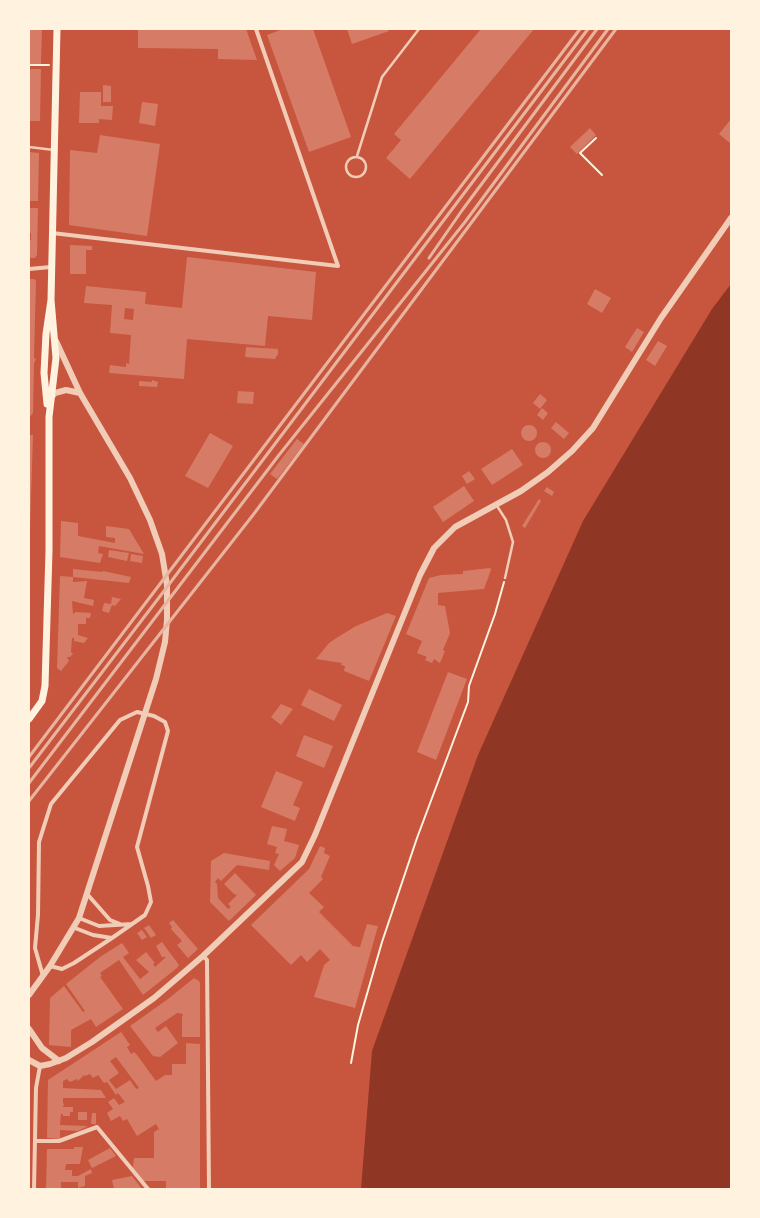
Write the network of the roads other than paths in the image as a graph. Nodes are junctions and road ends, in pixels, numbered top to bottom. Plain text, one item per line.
1 (57, 29) edge
2 (256, 29) edge
3 (420, 29) edge
4 (29, 147) edge
5 (54, 150) junction
6 (357, 156) junction
7 (731, 218) edge
8 (52, 233) junction
9 (51, 267) junction
10 (29, 268) edge
11 (51, 300) junction
12 (56, 341) junction
13 (80, 392) junction
14 (51, 398) junction
15 (49, 417) junction
16 (497, 506) junction
17 (505, 578) road end
18 (29, 719) edge
19 (88, 895) junction
20 (79, 918) junction
21 (134, 924) junction
22 (123, 925) junction
23 (75, 928) junction
24 (112, 938) junction
25 (204, 956) junction
26 (50, 966) junction
27 (43, 977) junction
28 (29, 995) edge
29 (29, 1029) edge
30 (29, 1054) edge
31 (29, 1060) edge
32 (59, 1061) junction
33 (40, 1066) junction
34 (35, 1142) junction
35 (34, 1189) edge
36 (148, 1189) edge
37 (209, 1189) edge

1 - 5 main road
2 - 8 street
3 - 6 lane
4 - 5 lane
5 - 8 main road
6 - 6 lane
7 - 16 street
8 - 9 main road
9 - 10 street
9 - 11 main road
11 - 12 main road
11 - 15 main road
12 - 13 street
12 - 14 main road
13 - 14 street
13 - 19 street
14 - 15 main road
15 - 18 main road
16 - 17 lane
16 - 25 street
19 - 20 street
19 - 22 street
20 - 22 street
20 - 23 street
21 - 22 street
21 - 24 street
21 - 27 street
23 - 24 street
23 - 26 street
24 - 26 street
25 - 32 street
25 - 37 street
26 - 27 street
27 - 28 street
29 - 32 street
30 - 33 street
31 - 33 street
32 - 33 street
33 - 34 street
34 - 35 street
34 - 36 street

